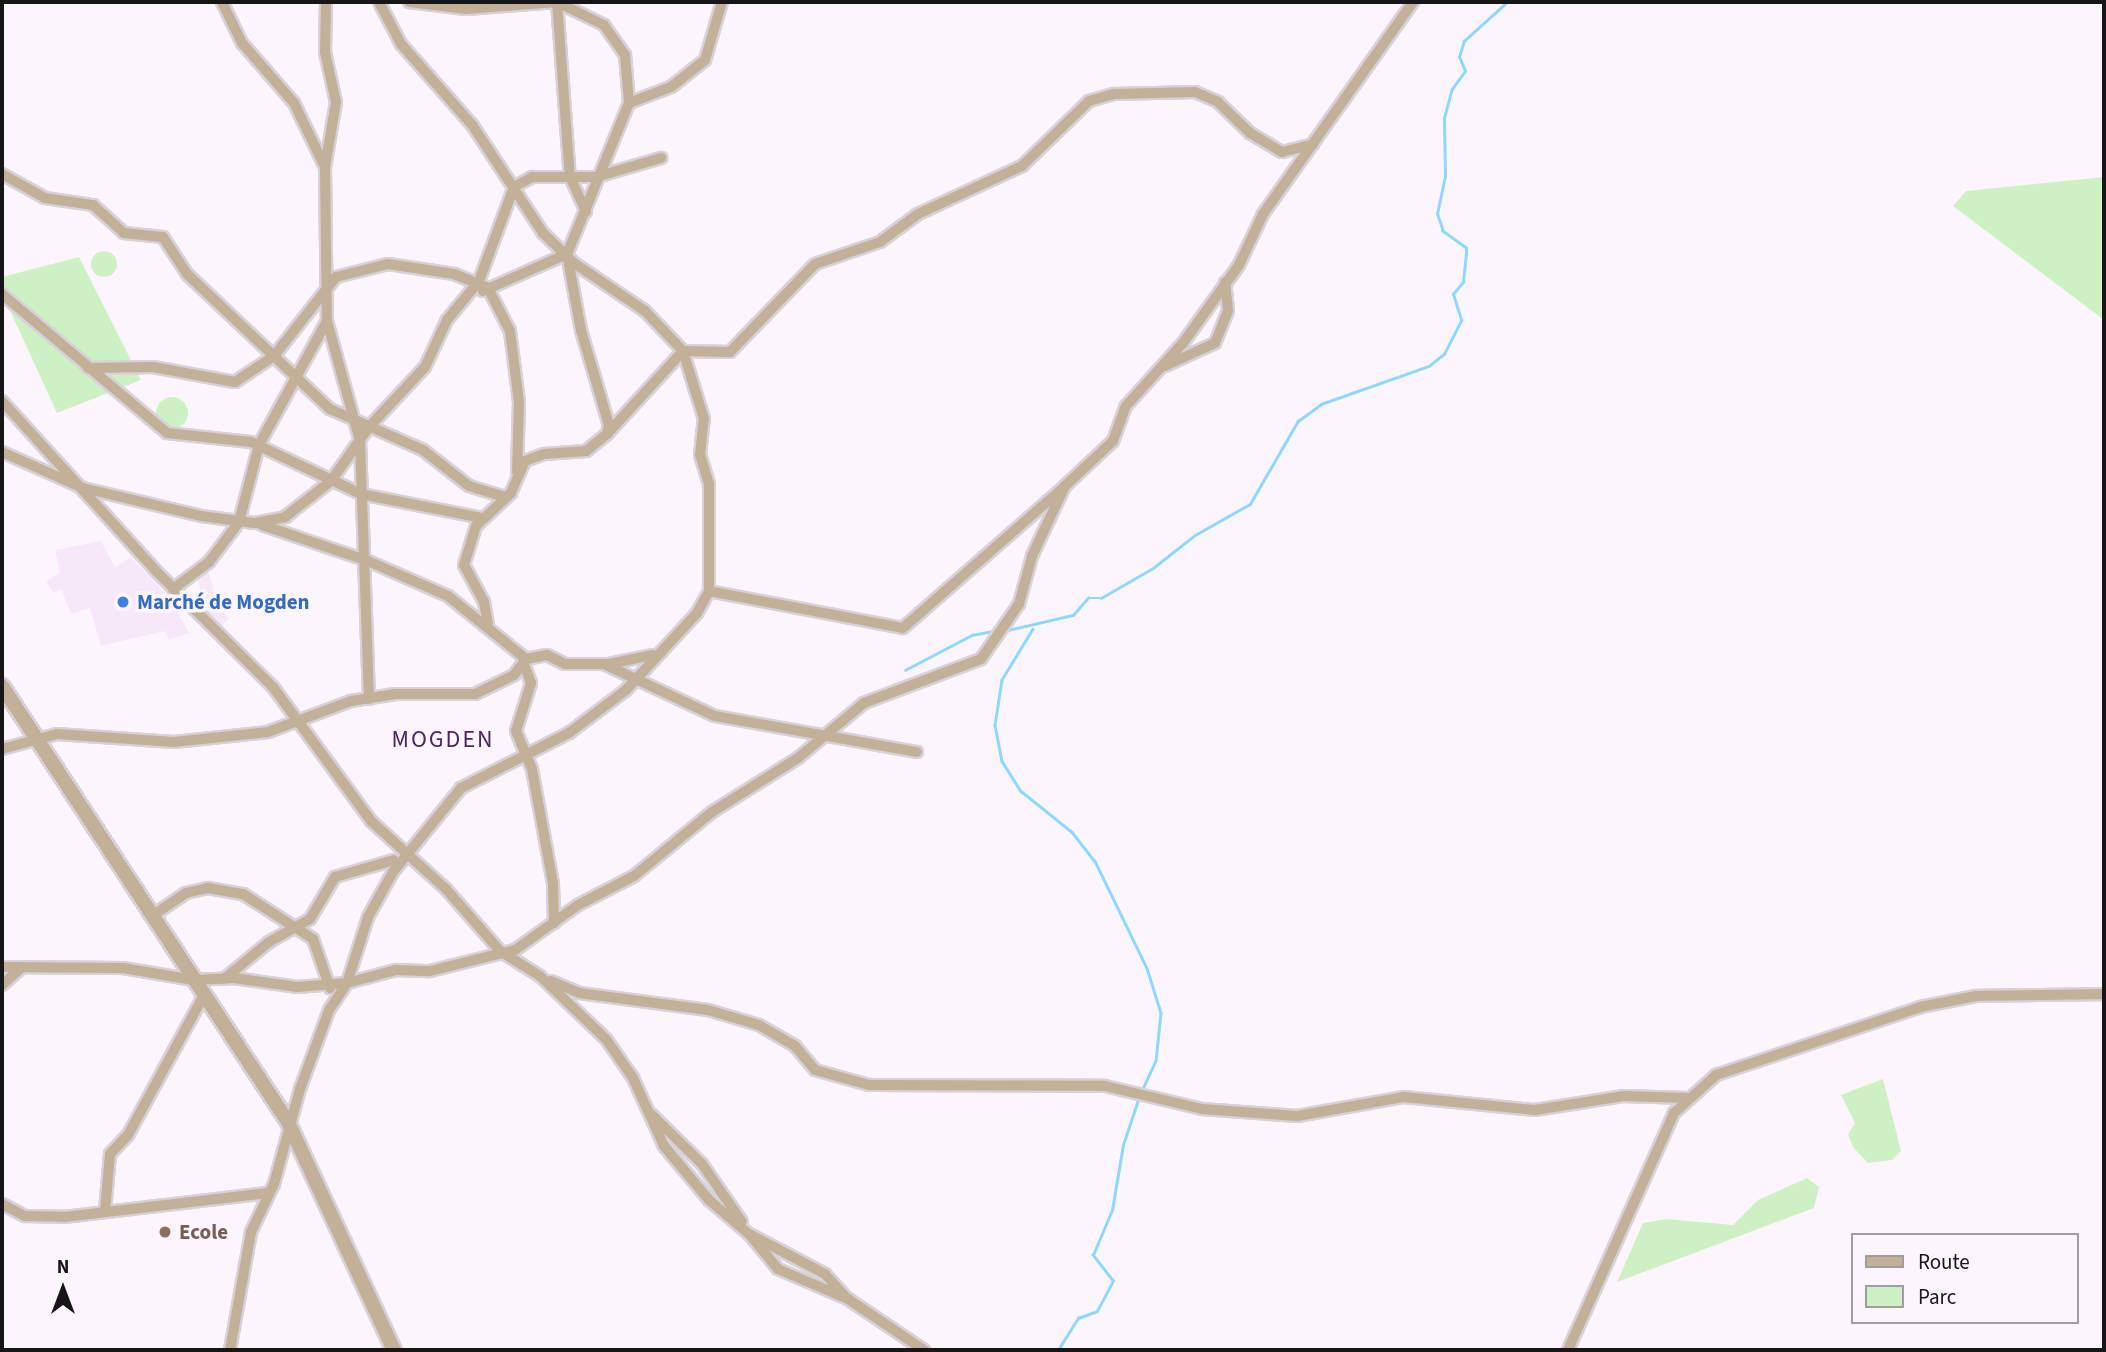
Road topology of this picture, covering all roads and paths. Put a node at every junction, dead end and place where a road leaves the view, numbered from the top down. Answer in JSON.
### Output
{"nodes":[{"id":1,"x":222,"y":2,"type":"edge"},
{"id":2,"x":326,"y":2,"type":"edge"},
{"id":3,"x":379,"y":2,"type":"edge"},
{"id":4,"x":409,"y":2,"type":"edge"},
{"id":5,"x":557,"y":2,"type":"edge"},
{"id":6,"x":722,"y":2,"type":"edge"},
{"id":7,"x":1413,"y":2,"type":"edge"},
{"id":8,"x":629,"y":103,"type":"junction"},
{"id":9,"x":1313,"y":144,"type":"junction"},
{"id":10,"x":661,"y":158,"type":"dead end"},
{"id":11,"x":325,"y":167,"type":"junction"},
{"id":12,"x":2,"y":174,"type":"edge"},
{"id":13,"x":570,"y":177,"type":"junction"},
{"id":14,"x":596,"y":177,"type":"junction"},
{"id":15,"x":514,"y":187,"type":"junction"},
{"id":16,"x":586,"y":212,"type":"junction"},
{"id":17,"x":568,"y":254,"type":"junction"},
{"id":18,"x":1225,"y":282,"type":"junction"},
{"id":19,"x":484,"y":284,"type":"junction"},
{"id":20,"x":326,"y":285,"type":"junction"},
{"id":21,"x":2,"y":294,"type":"edge"},
{"id":22,"x":327,"y":321,"type":"junction"},
{"id":23,"x":682,"y":351,"type":"junction"},
{"id":24,"x":274,"y":356,"type":"junction"},
{"id":25,"x":88,"y":368,"type":"junction"},
{"id":26,"x":1162,"y":368,"type":"junction"},
{"id":27,"x":298,"y":382,"type":"junction"},
{"id":28,"x":2,"y":401,"type":"edge"},
{"id":29,"x":356,"y":422,"type":"junction"},
{"id":30,"x":369,"y":426,"type":"junction"},
{"id":31,"x":607,"y":434,"type":"junction"},
{"id":32,"x":359,"y":441,"type":"junction"},
{"id":33,"x":259,"y":445,"type":"junction"},
{"id":34,"x":2,"y":452,"type":"edge"},
{"id":35,"x":517,"y":472,"type":"junction"},
{"id":36,"x":331,"y":481,"type":"junction"},
{"id":37,"x":1065,"y":486,"type":"junction"},
{"id":38,"x":83,"y":488,"type":"junction"},
{"id":39,"x":361,"y":494,"type":"junction"},
{"id":40,"x":506,"y":497,"type":"junction"},
{"id":41,"x":482,"y":518,"type":"junction"},
{"id":42,"x":240,"y":522,"type":"junction"},
{"id":43,"x":255,"y":523,"type":"junction"},
{"id":44,"x":368,"y":561,"type":"junction"},
{"id":45,"x":173,"y":589,"type":"junction"},
{"id":46,"x":709,"y":591,"type":"junction"},
{"id":47,"x":488,"y":624,"type":"junction"},
{"id":48,"x":656,"y":654,"type":"junction"},
{"id":49,"x":525,"y":662,"type":"junction"},
{"id":50,"x":603,"y":664,"type":"junction"},
{"id":51,"x":635,"y":679,"type":"junction"},
{"id":52,"x":2,"y":685,"type":"edge"},
{"id":53,"x":369,"y":699,"type":"junction"},
{"id":54,"x":302,"y":720,"type":"junction"},
{"id":55,"x":824,"y":736,"type":"junction"},
{"id":56,"x":39,"y":741,"type":"junction"},
{"id":57,"x":2,"y":749,"type":"edge"},
{"id":58,"x":917,"y":752,"type":"dead end"},
{"id":59,"x":528,"y":755,"type":"junction"},
{"id":60,"x":390,"y":841,"type":"junction"},
{"id":61,"x":410,"y":856,"type":"junction"},
{"id":62,"x":394,"y":860,"type":"junction"},
{"id":63,"x":393,"y":872,"type":"junction"},
{"id":64,"x":152,"y":916,"type":"junction"},
{"id":65,"x":554,"y":923,"type":"junction"},
{"id":66,"x":300,"y":928,"type":"junction"},
{"id":67,"x":500,"y":951,"type":"junction"},
{"id":68,"x":2,"y":967,"type":"edge"},
{"id":69,"x":20,"y":970,"type":"junction"},
{"id":70,"x":540,"y":976,"type":"junction"},
{"id":71,"x":224,"y":979,"type":"junction"},
{"id":72,"x":194,"y":980,"type":"junction"},
{"id":73,"x":347,"y":983,"type":"junction"},
{"id":74,"x":330,"y":984,"type":"junction"},
{"id":75,"x":2,"y":985,"type":"edge"},
{"id":76,"x":2104,"y":994,"type":"edge"},
{"id":77,"x":204,"y":995,"type":"junction"},
{"id":78,"x":333,"y":1005,"type":"junction"},
{"id":79,"x":1687,"y":1098,"type":"junction"},
{"id":80,"x":649,"y":1114,"type":"junction"},
{"id":81,"x":291,"y":1128,"type":"junction"},
{"id":82,"x":268,"y":1193,"type":"junction"},
{"id":83,"x":2,"y":1204,"type":"edge"},
{"id":84,"x":105,"y":1211,"type":"junction"},
{"id":85,"x":750,"y":1235,"type":"junction"},
{"id":86,"x":848,"y":1299,"type":"junction"},
{"id":87,"x":230,"y":1350,"type":"edge"},
{"id":88,"x":394,"y":1350,"type":"edge"},
{"id":89,"x":924,"y":1350,"type":"edge"},
{"id":90,"x":1567,"y":1350,"type":"edge"}],
"edges":[{"from":1,"to":11,"type":"street"},
{"from":2,"to":11,"type":"street"},
{"from":3,"to":15,"type":"street"},
{"from":4,"to":5,"type":"street"},
{"from":5,"to":8,"type":"street"},
{"from":5,"to":13,"type":"street"},
{"from":6,"to":8,"type":"street"},
{"from":7,"to":9,"type":"street"},
{"from":8,"to":14,"type":"street"},
{"from":9,"to":18,"type":"street"},
{"from":9,"to":23,"type":"street"},
{"from":10,"to":14,"type":"street"},
{"from":11,"to":20,"type":"street"},
{"from":12,"to":24,"type":"street"},
{"from":13,"to":14,"type":"street"},
{"from":13,"to":15,"type":"street"},
{"from":13,"to":16,"type":"street"},
{"from":14,"to":16,"type":"street"},
{"from":15,"to":17,"type":"street"},
{"from":15,"to":19,"type":"street"},
{"from":16,"to":17,"type":"street"},
{"from":17,"to":19,"type":"street"},
{"from":17,"to":23,"type":"street"},
{"from":17,"to":31,"type":"street"},
{"from":18,"to":26,"type":"street"},
{"from":18,"to":26,"type":"street"},
{"from":19,"to":20,"type":"street"},
{"from":19,"to":30,"type":"street"},
{"from":19,"to":35,"type":"street"},
{"from":20,"to":22,"type":"street"},
{"from":20,"to":24,"type":"street"},
{"from":21,"to":25,"type":"street"},
{"from":22,"to":27,"type":"street"},
{"from":22,"to":29,"type":"street"},
{"from":23,"to":31,"type":"street"},
{"from":23,"to":46,"type":"street"},
{"from":24,"to":25,"type":"street"},
{"from":24,"to":27,"type":"street"},
{"from":25,"to":33,"type":"street"},
{"from":26,"to":37,"type":"street"},
{"from":27,"to":29,"type":"street"},
{"from":27,"to":33,"type":"street"},
{"from":28,"to":38,"type":"street"},
{"from":29,"to":30,"type":"street"},
{"from":29,"to":32,"type":"street"},
{"from":30,"to":32,"type":"street"},
{"from":30,"to":40,"type":"street"},
{"from":31,"to":35,"type":"street"},
{"from":32,"to":36,"type":"street"},
{"from":32,"to":39,"type":"street"},
{"from":33,"to":36,"type":"street"},
{"from":33,"to":42,"type":"street"},
{"from":34,"to":38,"type":"street"},
{"from":35,"to":40,"type":"street"},
{"from":36,"to":39,"type":"street"},
{"from":36,"to":43,"type":"street"},
{"from":37,"to":46,"type":"street"},
{"from":37,"to":55,"type":"street"},
{"from":38,"to":42,"type":"street"},
{"from":38,"to":45,"type":"street"},
{"from":39,"to":41,"type":"street"},
{"from":39,"to":44,"type":"street"},
{"from":40,"to":41,"type":"street"},
{"from":41,"to":47,"type":"street"},
{"from":42,"to":43,"type":"street"},
{"from":42,"to":45,"type":"street"},
{"from":43,"to":44,"type":"street"},
{"from":44,"to":47,"type":"street"},
{"from":44,"to":53,"type":"street"},
{"from":45,"to":54,"type":"street"},
{"from":46,"to":48,"type":"street"},
{"from":47,"to":49,"type":"street"},
{"from":48,"to":50,"type":"street"},
{"from":48,"to":51,"type":"street"},
{"from":49,"to":50,"type":"street"},
{"from":49,"to":53,"type":"street"},
{"from":49,"to":59,"type":"street"},
{"from":50,"to":51,"type":"street"},
{"from":51,"to":55,"type":"street"},
{"from":51,"to":59,"type":"street"},
{"from":52,"to":56,"type":"street"},
{"from":53,"to":54,"type":"street"},
{"from":54,"to":56,"type":"street"},
{"from":54,"to":60,"type":"street"},
{"from":55,"to":58,"type":"street"},
{"from":55,"to":65,"type":"street"},
{"from":56,"to":57,"type":"street"},
{"from":56,"to":64,"type":"street"},
{"from":59,"to":61,"type":"street"},
{"from":59,"to":65,"type":"street"},
{"from":60,"to":61,"type":"street"},
{"from":60,"to":62,"type":"street"},
{"from":61,"to":63,"type":"street"},
{"from":61,"to":67,"type":"street"},
{"from":62,"to":63,"type":"street"},
{"from":62,"to":66,"type":"street"},
{"from":63,"to":73,"type":"street"},
{"from":64,"to":66,"type":"street"},
{"from":64,"to":72,"type":"street"},
{"from":65,"to":67,"type":"street"},
{"from":66,"to":71,"type":"street"},
{"from":66,"to":74,"type":"street"},
{"from":67,"to":70,"type":"street"},
{"from":67,"to":73,"type":"street"},
{"from":68,"to":69,"type":"street"},
{"from":69,"to":72,"type":"street"},
{"from":69,"to":75,"type":"street"},
{"from":70,"to":79,"type":"street"},
{"from":70,"to":80,"type":"street"},
{"from":71,"to":72,"type":"street"},
{"from":71,"to":74,"type":"street"},
{"from":72,"to":77,"type":"street"},
{"from":73,"to":74,"type":"street"},
{"from":73,"to":78,"type":"street"},
{"from":74,"to":78,"type":"street"},
{"from":76,"to":79,"type":"street"},
{"from":77,"to":81,"type":"street"},
{"from":77,"to":84,"type":"street"},
{"from":78,"to":81,"type":"street"},
{"from":79,"to":90,"type":"street"},
{"from":80,"to":85,"type":"street"},
{"from":80,"to":85,"type":"street"},
{"from":81,"to":82,"type":"street"},
{"from":81,"to":88,"type":"street"},
{"from":82,"to":84,"type":"street"},
{"from":82,"to":87,"type":"street"},
{"from":83,"to":84,"type":"street"},
{"from":85,"to":86,"type":"street"},
{"from":85,"to":86,"type":"street"},
{"from":86,"to":89,"type":"street"}]}
